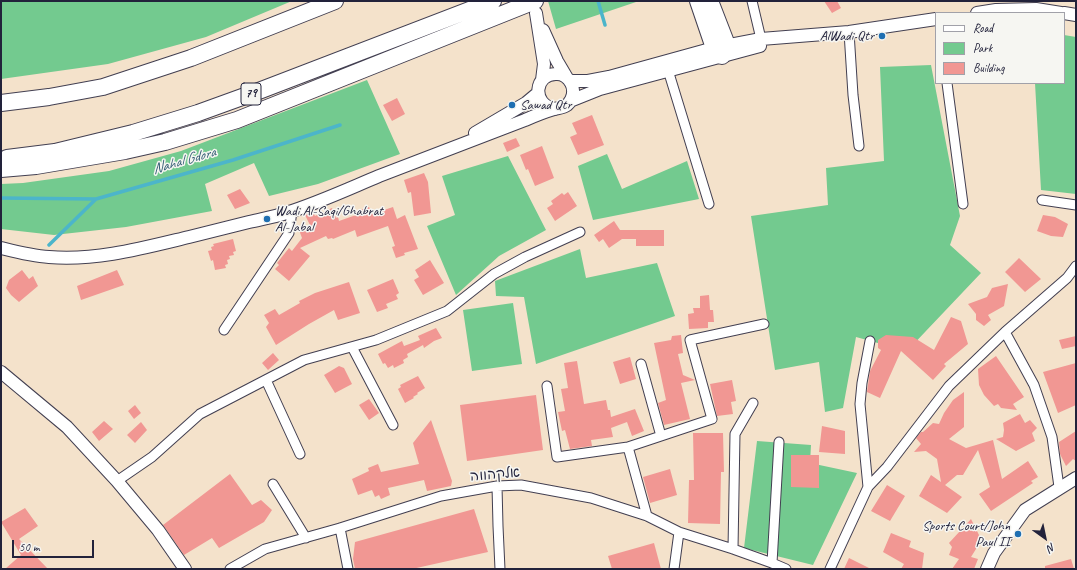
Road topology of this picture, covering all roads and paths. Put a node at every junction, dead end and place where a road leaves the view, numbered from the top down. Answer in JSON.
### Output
{"nodes":[{"id":1,"x":335,"y":1,"type":"edge"},
{"id":2,"x":493,"y":1,"type":"edge"},
{"id":3,"x":698,"y":1,"type":"edge"},
{"id":4,"x":710,"y":1,"type":"edge"},
{"id":5,"x":752,"y":1,"type":"edge"},
{"id":6,"x":537,"y":12,"type":"edge"},
{"id":7,"x":983,"y":12,"type":"edge"},
{"id":8,"x":1056,"y":12,"type":"edge"},
{"id":9,"x":1065,"y":13,"type":"edge"},
{"id":10,"x":1076,"y":15,"type":"edge"},
{"id":11,"x":935,"y":19,"type":"edge"},
{"id":12,"x":849,"y":32,"type":"junction"},
{"id":13,"x":802,"y":36,"type":"junction"},
{"id":14,"x":761,"y":38,"type":"junction"},
{"id":15,"x":721,"y":50,"type":"junction"},
{"id":16,"x":668,"y":70,"type":"junction"},
{"id":17,"x":542,"y":80,"type":"junction"},
{"id":18,"x":568,"y":80,"type":"junction"},
{"id":19,"x":947,"y":84,"type":"edge"},
{"id":20,"x":538,"y":93,"type":"junction"},
{"id":21,"x":570,"y":101,"type":"junction"},
{"id":22,"x":1,"y":103,"type":"edge"},
{"id":23,"x":555,"y":109,"type":"junction"},
{"id":24,"x":859,"y":146,"type":"dead end"},
{"id":25,"x":446,"y":150,"type":"junction"},
{"id":26,"x":1,"y":159,"type":"edge"},
{"id":27,"x":1,"y":169,"type":"edge"},
{"id":28,"x":1042,"y":200,"type":"dead end"},
{"id":29,"x":709,"y":204,"type":"dead end"},
{"id":30,"x":963,"y":204,"type":"dead end"},
{"id":31,"x":1076,"y":205,"type":"edge"},
{"id":32,"x":292,"y":211,"type":"junction"},
{"id":33,"x":580,"y":232,"type":"dead end"},
{"id":34,"x":1,"y":248,"type":"edge"},
{"id":35,"x":1076,"y":266,"type":"edge"},
{"id":36,"x":764,"y":324,"type":"dead end"},
{"id":37,"x":224,"y":330,"type":"dead end"},
{"id":38,"x":1005,"y":332,"type":"junction"},
{"id":39,"x":870,"y":341,"type":"dead end"},
{"id":40,"x":352,"y":347,"type":"junction"},
{"id":41,"x":641,"y":364,"type":"dead end"},
{"id":42,"x":1,"y":372,"type":"edge"},
{"id":43,"x":266,"y":380,"type":"junction"},
{"id":44,"x":547,"y":386,"type":"dead end"},
{"id":45,"x":753,"y":403,"type":"dead end"},
{"id":46,"x":393,"y":425,"type":"dead end"},
{"id":47,"x":661,"y":436,"type":"junction"},
{"id":48,"x":779,"y":442,"type":"dead end"},
{"id":49,"x":628,"y":447,"type":"junction"},
{"id":50,"x":300,"y":454,"type":"dead end"},
{"id":51,"x":1076,"y":478,"type":"edge"},
{"id":52,"x":117,"y":481,"type":"junction"},
{"id":53,"x":273,"y":484,"type":"dead end"},
{"id":54,"x":497,"y":486,"type":"junction"},
{"id":55,"x":868,"y":487,"type":"junction"},
{"id":56,"x":1059,"y":487,"type":"junction"},
{"id":57,"x":648,"y":516,"type":"junction"},
{"id":58,"x":340,"y":528,"type":"junction"},
{"id":59,"x":679,"y":532,"type":"junction"},
{"id":60,"x":306,"y":538,"type":"junction"},
{"id":61,"x":733,"y":549,"type":"junction"},
{"id":62,"x":772,"y":563,"type":"junction"},
{"id":63,"x":184,"y":569,"type":"edge"},
{"id":64,"x":230,"y":569,"type":"edge"},
{"id":65,"x":348,"y":569,"type":"edge"},
{"id":66,"x":500,"y":569,"type":"edge"},
{"id":67,"x":674,"y":569,"type":"edge"},
{"id":68,"x":786,"y":569,"type":"edge"},
{"id":69,"x":830,"y":569,"type":"edge"},
{"id":70,"x":987,"y":569,"type":"edge"}],
"edges":[{"from":1,"to":22,"type":"highway"},
{"from":2,"to":26,"type":"highway","number":"79"},
{"from":3,"to":15,"type":"highway"},
{"from":4,"to":15,"type":"highway"},
{"from":5,"to":14,"type":"street"},
{"from":6,"to":17,"type":"street"},
{"from":6,"to":18,"type":"street"},
{"from":6,"to":27,"type":"highway"},
{"from":7,"to":8,"type":"street"},
{"from":9,"to":10,"type":"street"},
{"from":11,"to":12,"type":"street"},
{"from":12,"to":13,"type":"street"},
{"from":12,"to":24,"type":"street"},
{"from":13,"to":14,"type":"street"},
{"from":13,"to":15,"type":"street"},
{"from":14,"to":15,"type":"street"},
{"from":15,"to":16,"type":"street"},
{"from":15,"to":18,"type":"street"},
{"from":16,"to":21,"type":"street"},
{"from":16,"to":29,"type":"street"},
{"from":17,"to":18,"type":"street"},
{"from":17,"to":20,"type":"street"},
{"from":18,"to":21,"type":"street"},
{"from":19,"to":30,"type":"street"},
{"from":20,"to":23,"type":"street"},
{"from":20,"to":25,"type":"street"},
{"from":21,"to":23,"type":"street"},
{"from":23,"to":25,"type":"street"},
{"from":25,"to":32,"type":"street"},
{"from":28,"to":31,"type":"street"},
{"from":32,"to":34,"type":"street"},
{"from":32,"to":37,"type":"street"},
{"from":33,"to":40,"type":"street"},
{"from":35,"to":38,"type":"street"},
{"from":36,"to":47,"type":"street"},
{"from":38,"to":55,"type":"street"},
{"from":38,"to":56,"type":"street"},
{"from":39,"to":55,"type":"street"},
{"from":40,"to":43,"type":"street"},
{"from":40,"to":46,"type":"street"},
{"from":41,"to":47,"type":"street"},
{"from":42,"to":52,"type":"street"},
{"from":43,"to":50,"type":"street"},
{"from":43,"to":52,"type":"street"},
{"from":44,"to":49,"type":"street"},
{"from":45,"to":61,"type":"street"},
{"from":47,"to":49,"type":"street"},
{"from":48,"to":62,"type":"street"},
{"from":49,"to":57,"type":"street"},
{"from":51,"to":56,"type":"street"},
{"from":52,"to":63,"type":"street"},
{"from":53,"to":60,"type":"street"},
{"from":54,"to":57,"type":"street","name":"אלקהווה"},
{"from":54,"to":58,"type":"street","name":"אלקהווה"},
{"from":54,"to":66,"type":"street"},
{"from":55,"to":69,"type":"street"},
{"from":56,"to":70,"type":"street"},
{"from":57,"to":59,"type":"street","name":"אלקהווה"},
{"from":58,"to":60,"type":"street","name":"אלקהווה"},
{"from":58,"to":65,"type":"street"},
{"from":59,"to":61,"type":"street","name":"אלקהווה"},
{"from":59,"to":67,"type":"street"},
{"from":60,"to":64,"type":"street","name":"אלקהווה"},
{"from":61,"to":62,"type":"street","name":"אלקהווה"},
{"from":62,"to":68,"type":"street","name":"אלקהווה"}]}
